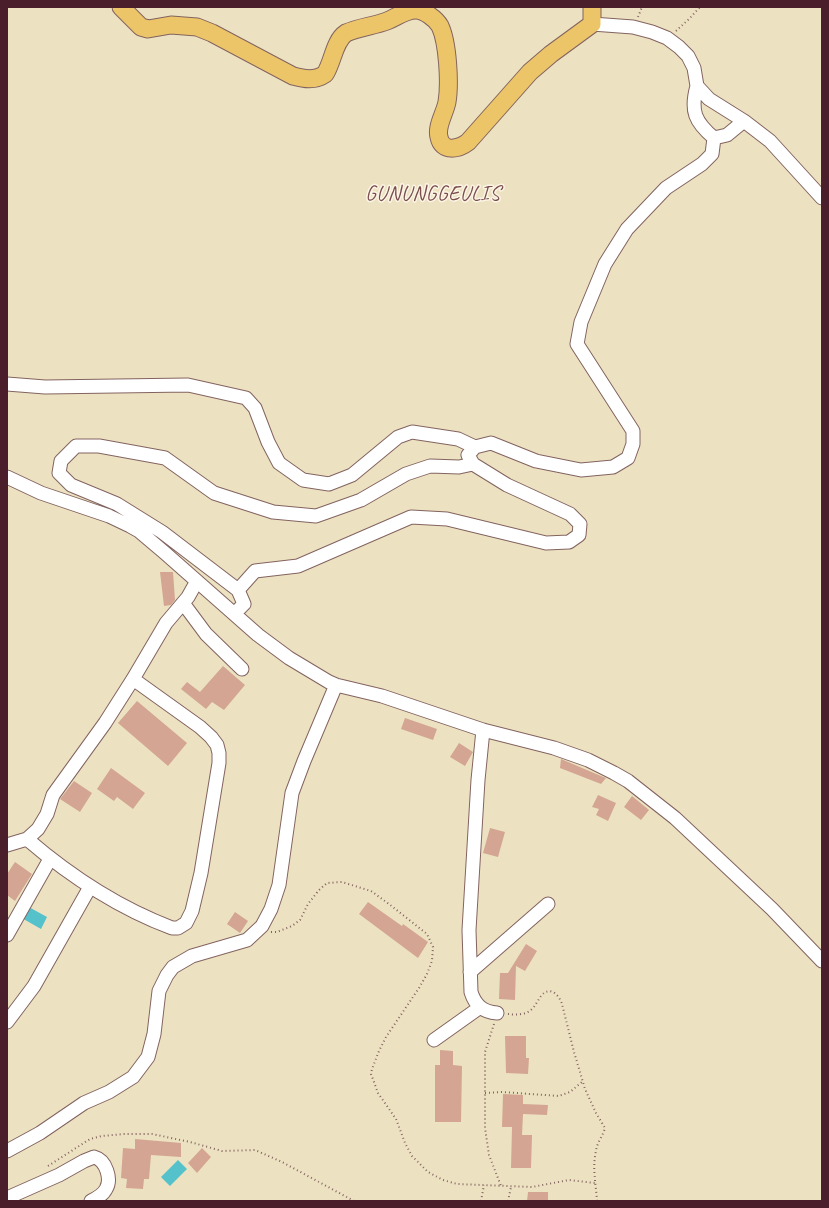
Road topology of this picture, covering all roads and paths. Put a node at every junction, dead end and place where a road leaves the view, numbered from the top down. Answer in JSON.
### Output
{"nodes":[{"id":1,"x":592,"y":7,"type":"edge"},
{"id":2,"x":700,"y":7,"type":"edge"},
{"id":3,"x":128,"y":10,"type":"edge"},
{"id":4,"x":592,"y":24,"type":"junction"},
{"id":5,"x":667,"y":38,"type":"junction"},
{"id":6,"x":697,"y":86,"type":"junction"},
{"id":7,"x":744,"y":122,"type":"junction"},
{"id":8,"x":714,"y":138,"type":"junction"},
{"id":9,"x":822,"y":198,"type":"edge"},
{"id":10,"x":7,"y":384,"type":"edge"},
{"id":11,"x":475,"y":447,"type":"junction"},
{"id":12,"x":473,"y":464,"type":"junction"},
{"id":13,"x":7,"y":477,"type":"edge"},
{"id":14,"x":197,"y":582,"type":"junction"},
{"id":15,"x":238,"y":590,"type":"junction"},
{"id":16,"x":183,"y":603,"type":"junction"},
{"id":17,"x":234,"y":614,"type":"junction"},
{"id":18,"x":242,"y":669,"type":"dead end"},
{"id":19,"x":133,"y":679,"type":"junction"},
{"id":20,"x":336,"y":685,"type":"junction"},
{"id":21,"x":483,"y":730,"type":"junction"},
{"id":22,"x":27,"y":839,"type":"junction"},
{"id":23,"x":7,"y":845,"type":"edge"},
{"id":24,"x":50,"y":859,"type":"junction"},
{"id":25,"x":90,"y":887,"type":"junction"},
{"id":26,"x":548,"y":904,"type":"dead end"},
{"id":27,"x":262,"y":926,"type":"junction"},
{"id":28,"x":7,"y":935,"type":"edge"},
{"id":29,"x":822,"y":961,"type":"edge"},
{"id":30,"x":470,"y":972,"type":"junction"},
{"id":31,"x":479,"y":1008,"type":"junction"},
{"id":32,"x":497,"y":1013,"type":"junction"},
{"id":33,"x":7,"y":1022,"type":"edge"},
{"id":34,"x":434,"y":1040,"type":"dead end"},
{"id":35,"x":582,"y":1082,"type":"junction"},
{"id":36,"x":484,"y":1093,"type":"junction"},
{"id":37,"x":7,"y":1151,"type":"edge"},
{"id":38,"x":44,"y":1169,"type":"dead end"},
{"id":39,"x":595,"y":1183,"type":"junction"},
{"id":40,"x":484,"y":1185,"type":"junction"},
{"id":41,"x":500,"y":1186,"type":"junction"},
{"id":42,"x":511,"y":1187,"type":"junction"},
{"id":43,"x":7,"y":1198,"type":"edge"},
{"id":44,"x":91,"y":1201,"type":"edge"},
{"id":45,"x":354,"y":1201,"type":"edge"},
{"id":46,"x":481,"y":1201,"type":"edge"},
{"id":47,"x":508,"y":1201,"type":"edge"},
{"id":48,"x":597,"y":1201,"type":"edge"}],
"edges":[{"from":1,"to":4,"type":"main road"},
{"from":2,"to":5,"type":"path"},
{"from":3,"to":4,"type":"main road"},
{"from":4,"to":5,"type":"street"},
{"from":5,"to":6,"type":"street"},
{"from":6,"to":7,"type":"street"},
{"from":6,"to":8,"type":"street"},
{"from":7,"to":8,"type":"street"},
{"from":7,"to":9,"type":"street"},
{"from":8,"to":11,"type":"street"},
{"from":10,"to":11,"type":"street"},
{"from":11,"to":12,"type":"street"},
{"from":12,"to":15,"type":"street"},
{"from":12,"to":15,"type":"street"},
{"from":13,"to":14,"type":"street"},
{"from":14,"to":16,"type":"street"},
{"from":14,"to":17,"type":"street"},
{"from":15,"to":17,"type":"street"},
{"from":16,"to":18,"type":"street"},
{"from":16,"to":19,"type":"street"},
{"from":17,"to":20,"type":"street"},
{"from":19,"to":22,"type":"street"},
{"from":19,"to":25,"type":"street"},
{"from":20,"to":21,"type":"street"},
{"from":20,"to":27,"type":"street"},
{"from":21,"to":29,"type":"street"},
{"from":21,"to":30,"type":"street"},
{"from":22,"to":23,"type":"street"},
{"from":22,"to":24,"type":"street"},
{"from":24,"to":25,"type":"street"},
{"from":24,"to":28,"type":"street"},
{"from":25,"to":33,"type":"street"},
{"from":26,"to":30,"type":"street"},
{"from":27,"to":37,"type":"street"},
{"from":27,"to":40,"type":"path"},
{"from":30,"to":31,"type":"street"},
{"from":31,"to":32,"type":"street"},
{"from":31,"to":34,"type":"street"},
{"from":32,"to":35,"type":"path"},
{"from":32,"to":36,"type":"path"},
{"from":35,"to":36,"type":"path"},
{"from":35,"to":39,"type":"path"},
{"from":36,"to":41,"type":"path"},
{"from":38,"to":45,"type":"path"},
{"from":39,"to":42,"type":"path"},
{"from":39,"to":48,"type":"path"},
{"from":40,"to":41,"type":"path"},
{"from":40,"to":46,"type":"path"},
{"from":41,"to":42,"type":"path"},
{"from":42,"to":47,"type":"path"},
{"from":43,"to":44,"type":"street"}]}
